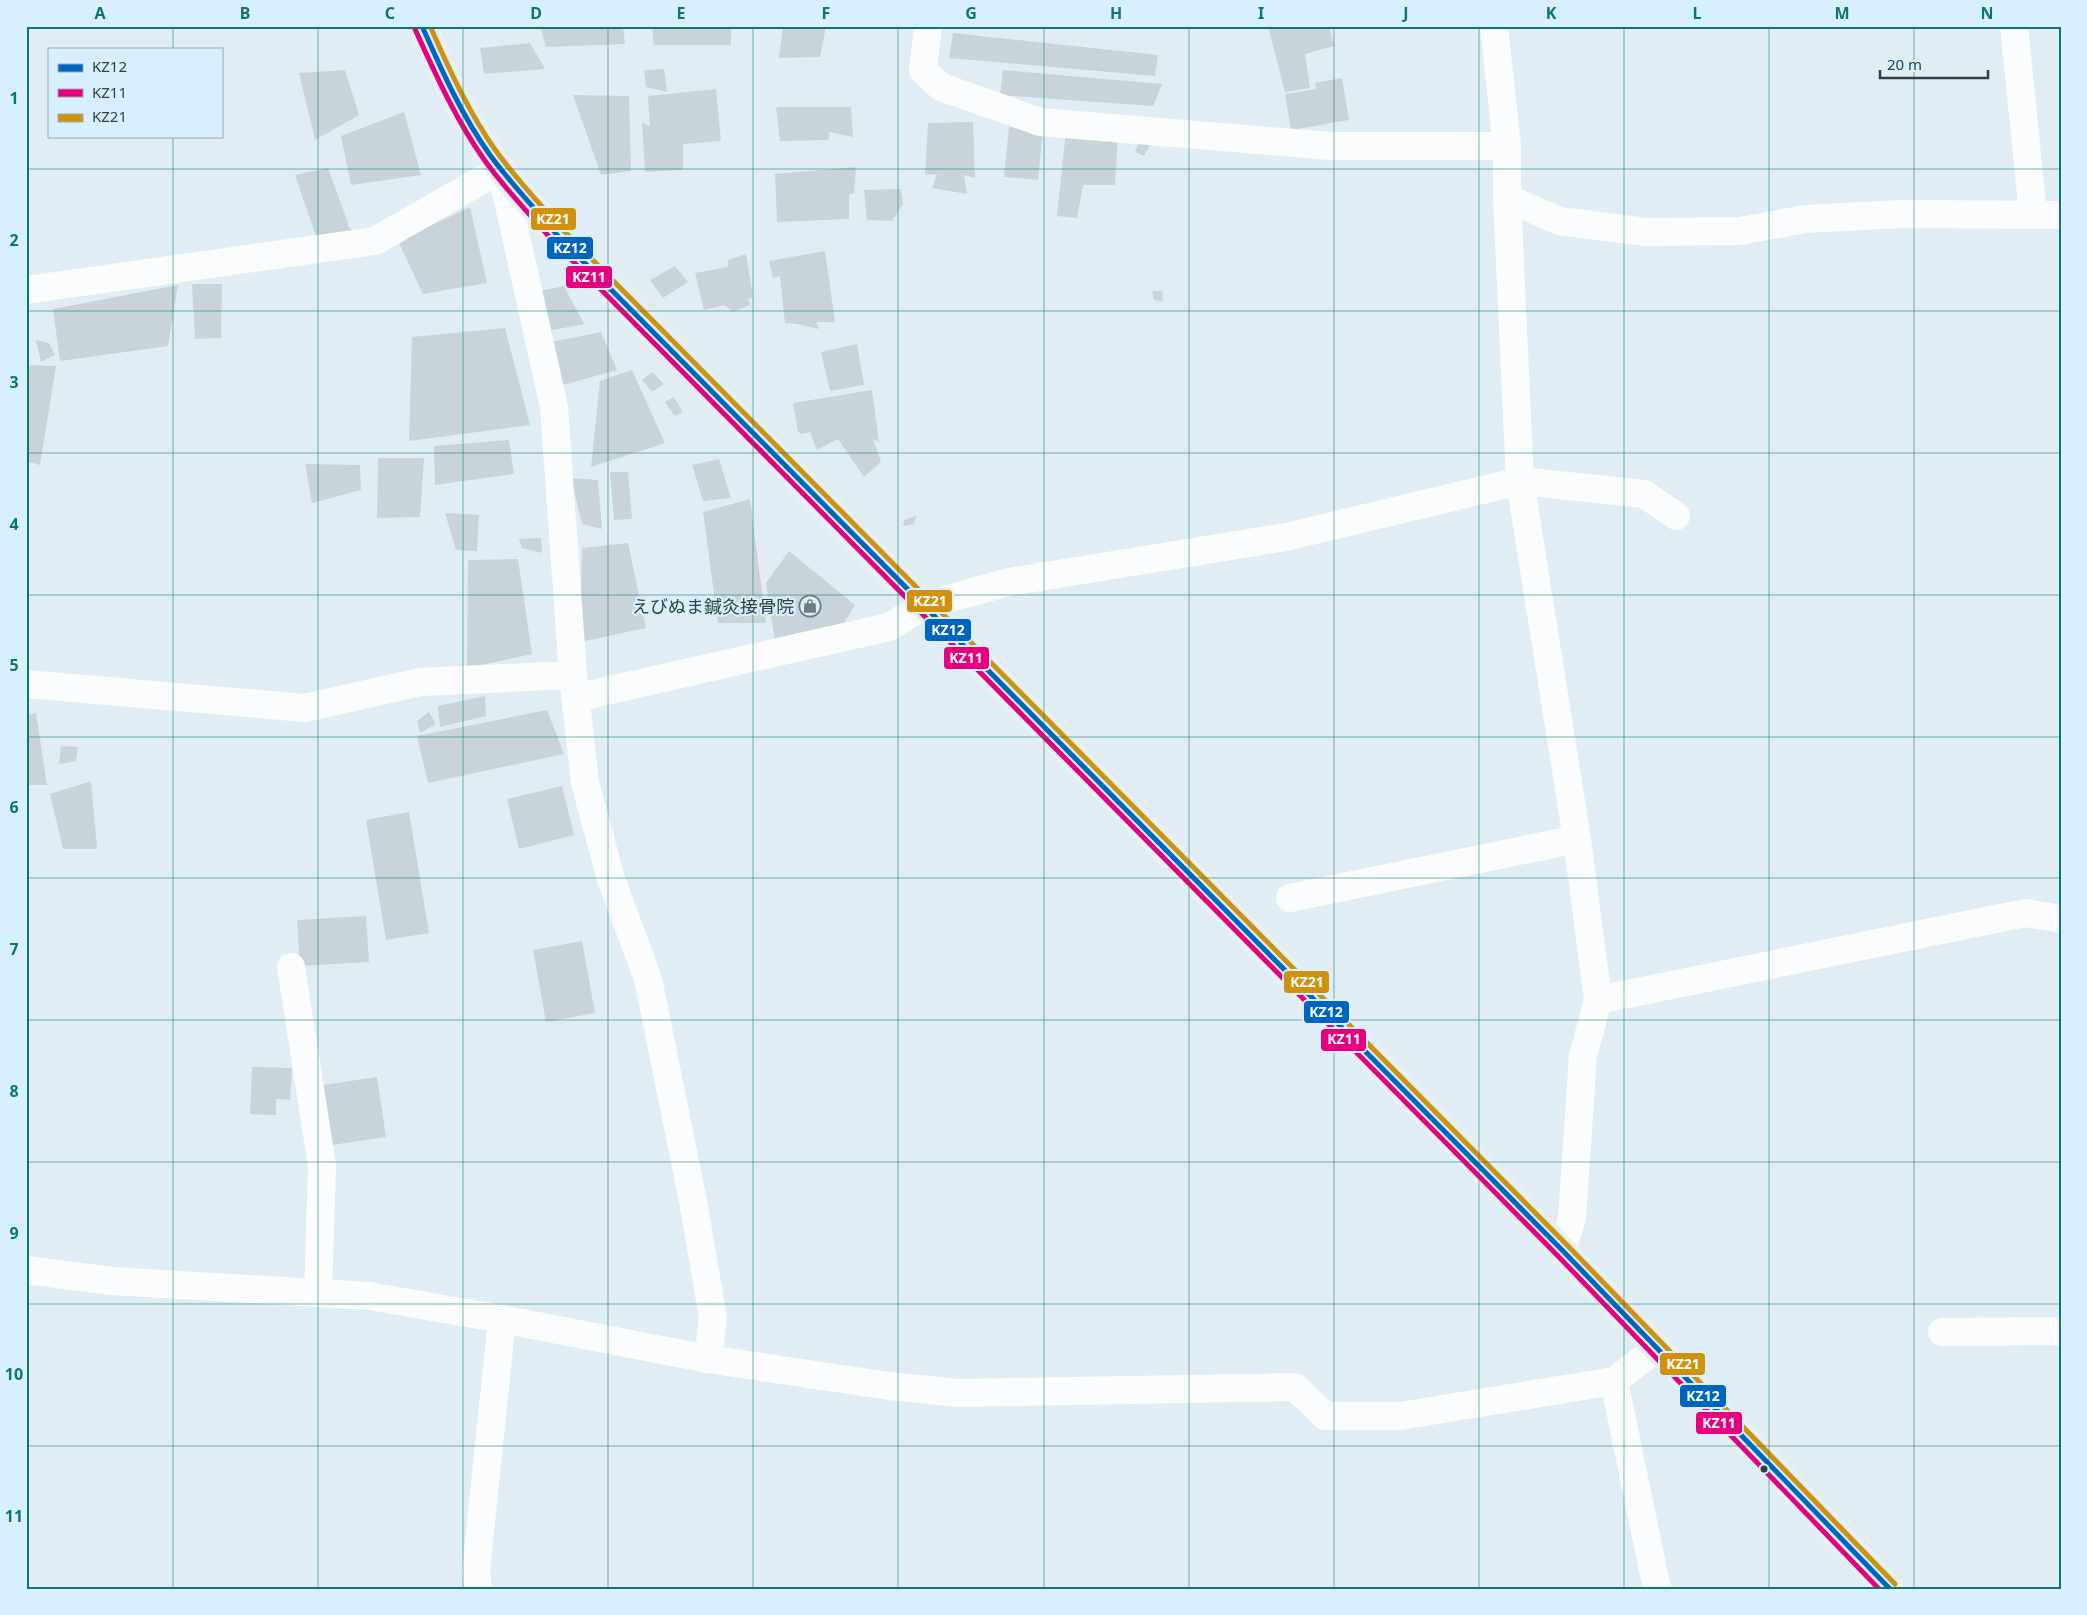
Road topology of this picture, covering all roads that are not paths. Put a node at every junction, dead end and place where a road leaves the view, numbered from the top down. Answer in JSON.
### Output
{"nodes":[{"id":1,"x":422,"y":26,"type":"edge"},
{"id":2,"x":928,"y":26,"type":"edge"},
{"id":3,"x":1494,"y":26,"type":"edge"},
{"id":4,"x":2014,"y":26,"type":"edge"},
{"id":5,"x":1508,"y":146,"type":"junction"},
{"id":6,"x":501,"y":169,"type":"junction"},
{"id":7,"x":1507,"y":198,"type":"junction"},
{"id":8,"x":2033,"y":214,"type":"junction"},
{"id":9,"x":2061,"y":215,"type":"edge"},
{"id":10,"x":26,"y":290,"type":"edge"},
{"id":11,"x":1520,"y":480,"type":"junction"},
{"id":12,"x":1676,"y":516,"type":"dead end"},
{"id":13,"x":925,"y":605,"type":"junction"},
{"id":14,"x":26,"y":684,"type":"edge"},
{"id":15,"x":574,"y":686,"type":"junction"},
{"id":16,"x":1577,"y":839,"type":"junction"},
{"id":17,"x":1290,"y":898,"type":"dead end"},
{"id":18,"x":2061,"y":919,"type":"edge"},
{"id":19,"x":291,"y":967,"type":"dead end"},
{"id":20,"x":1598,"y":1000,"type":"junction"},
{"id":21,"x":1562,"y":1250,"type":"junction"},
{"id":22,"x":26,"y":1270,"type":"edge"},
{"id":23,"x":318,"y":1293,"type":"junction"},
{"id":24,"x":502,"y":1319,"type":"junction"},
{"id":25,"x":2061,"y":1331,"type":"edge"},
{"id":26,"x":1942,"y":1332,"type":"dead end"},
{"id":27,"x":1657,"y":1348,"type":"junction"},
{"id":28,"x":708,"y":1359,"type":"junction"},
{"id":29,"x":1614,"y":1381,"type":"junction"},
{"id":30,"x":478,"y":1589,"type":"edge"},
{"id":31,"x":1658,"y":1589,"type":"edge"},
{"id":32,"x":1890,"y":1589,"type":"edge"}],
"edges":[{"from":1,"to":6,"type":"main road"},
{"from":2,"to":5,"type":"street"},
{"from":3,"to":5,"type":"street"},
{"from":4,"to":8,"type":"street"},
{"from":5,"to":7,"type":"street"},
{"from":6,"to":10,"type":"street"},
{"from":6,"to":13,"type":"main road"},
{"from":6,"to":15,"type":"street"},
{"from":7,"to":8,"type":"street"},
{"from":7,"to":11,"type":"street"},
{"from":8,"to":9,"type":"street"},
{"from":11,"to":12,"type":"street"},
{"from":11,"to":13,"type":"street"},
{"from":11,"to":16,"type":"street"},
{"from":13,"to":15,"type":"street"},
{"from":13,"to":21,"type":"main road"},
{"from":14,"to":15,"type":"street"},
{"from":15,"to":28,"type":"street"},
{"from":16,"to":17,"type":"street"},
{"from":16,"to":20,"type":"street"},
{"from":18,"to":20,"type":"street"},
{"from":19,"to":23,"type":"street"},
{"from":20,"to":21,"type":"street"},
{"from":21,"to":27,"type":"main road"},
{"from":22,"to":23,"type":"street"},
{"from":23,"to":24,"type":"street"},
{"from":24,"to":28,"type":"street"},
{"from":24,"to":30,"type":"street"},
{"from":25,"to":26,"type":"street"},
{"from":27,"to":29,"type":"street"},
{"from":27,"to":32,"type":"main road"},
{"from":28,"to":29,"type":"street"},
{"from":29,"to":31,"type":"street"}]}
